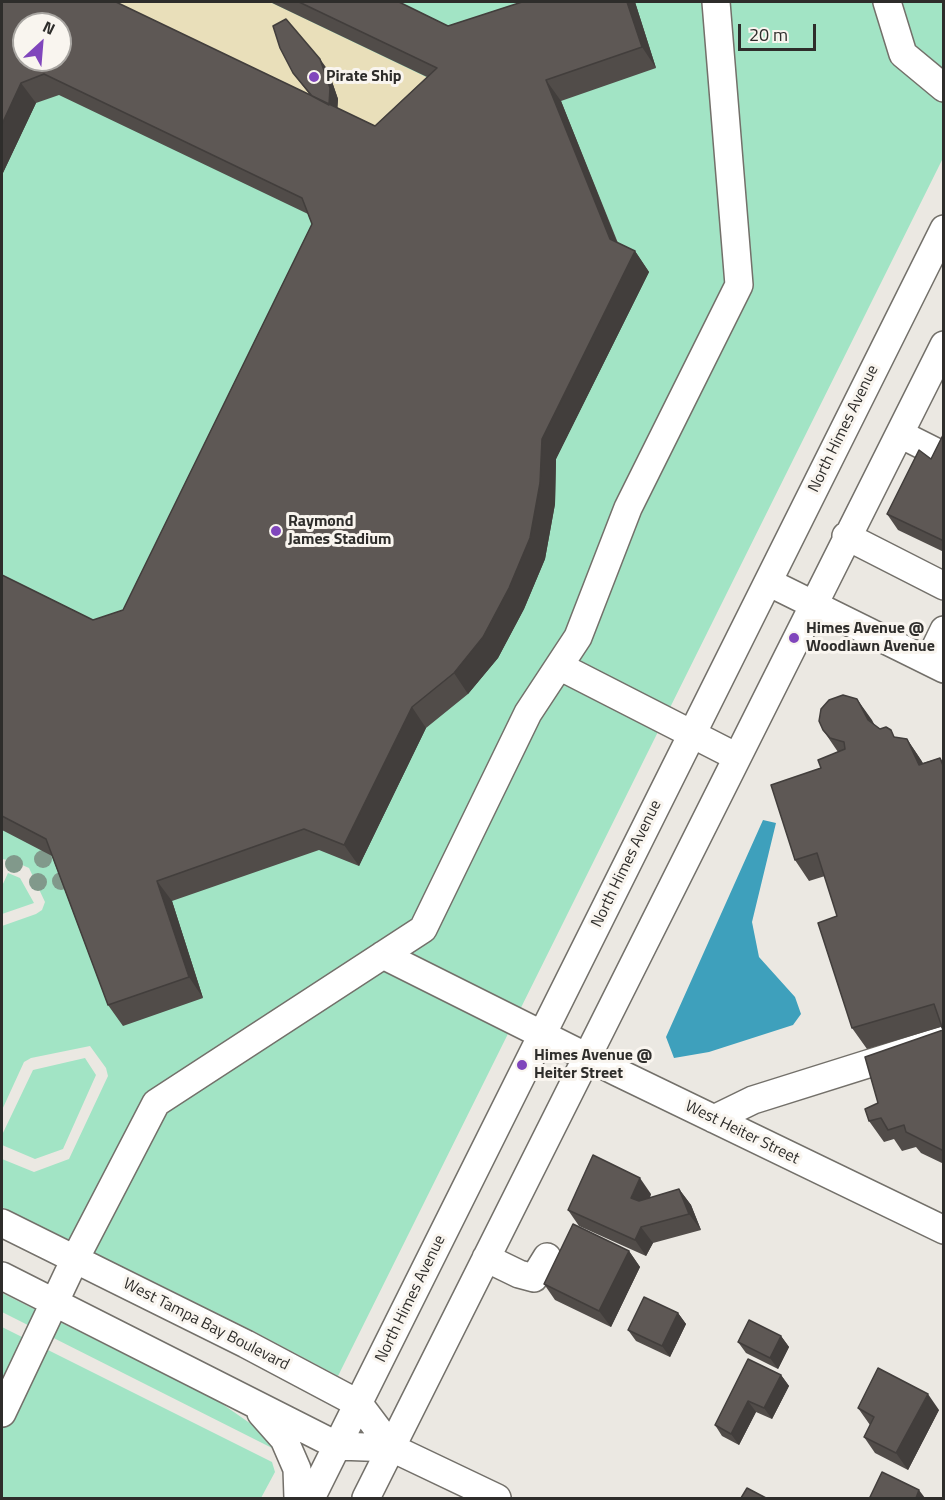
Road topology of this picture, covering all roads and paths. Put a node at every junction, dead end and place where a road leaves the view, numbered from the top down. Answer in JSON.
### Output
{"nodes":[{"id":1,"x":716,"y":2,"type":"edge"},
{"id":2,"x":887,"y":2,"type":"edge"},
{"id":3,"x":944,"y":88,"type":"edge"},
{"id":4,"x":944,"y":229,"type":"edge"},
{"id":5,"x":944,"y":345,"type":"edge"},
{"id":6,"x":935,"y":382,"type":"edge"},
{"id":7,"x":900,"y":434,"type":"junction"},
{"id":8,"x":944,"y":456,"type":"edge"},
{"id":9,"x":846,"y":536,"type":"junction"},
{"id":10,"x":768,"y":582,"type":"junction"},
{"id":11,"x":944,"y":586,"type":"edge"},
{"id":12,"x":813,"y":603,"type":"junction"},
{"id":13,"x":944,"y":630,"type":"edge"},
{"id":14,"x":559,"y":666,"type":"junction"},
{"id":15,"x":939,"y":672,"type":"edge"},
{"id":16,"x":692,"y":732,"type":"junction"},
{"id":17,"x":737,"y":757,"type":"junction"},
{"id":18,"x":384,"y":955,"type":"junction"},
{"id":19,"x":541,"y":1035,"type":"junction"},
{"id":20,"x":944,"y":1040,"type":"edge"},
{"id":21,"x":585,"y":1056,"type":"junction"},
{"id":22,"x":714,"y":1119,"type":"junction"},
{"id":23,"x":2,"y":1223,"type":"edge"},
{"id":24,"x":944,"y":1230,"type":"edge"},
{"id":25,"x":547,"y":1257,"type":"dead end"},
{"id":26,"x":486,"y":1258,"type":"junction"},
{"id":27,"x":75,"y":1259,"type":"junction"},
{"id":28,"x":2,"y":1276,"type":"edge"},
{"id":29,"x":54,"y":1302,"type":"junction"},
{"id":30,"x":226,"y":1388,"type":"junction"},
{"id":31,"x":359,"y":1404,"type":"junction"},
{"id":32,"x":2,"y":1413,"type":"edge"},
{"id":33,"x":338,"y":1446,"type":"junction"},
{"id":34,"x":392,"y":1448,"type":"junction"},
{"id":35,"x":298,"y":1498,"type":"edge"},
{"id":36,"x":311,"y":1498,"type":"edge"},
{"id":37,"x":366,"y":1498,"type":"edge"},
{"id":38,"x":497,"y":1498,"type":"edge"}],
"edges":[{"from":1,"to":14,"type":"street"},
{"from":2,"to":3,"type":"street"},
{"from":4,"to":10,"type":"street","name":"North Himes Avenue"},
{"from":5,"to":6,"type":"street"},
{"from":6,"to":7,"type":"street"},
{"from":7,"to":8,"type":"street"},
{"from":7,"to":9,"type":"street"},
{"from":9,"to":11,"type":"street"},
{"from":9,"to":12,"type":"street"},
{"from":10,"to":12,"type":"street"},
{"from":10,"to":16,"type":"street","name":"North Himes Avenue"},
{"from":12,"to":15,"type":"street"},
{"from":12,"to":17,"type":"street"},
{"from":13,"to":15,"type":"street"},
{"from":14,"to":16,"type":"street"},
{"from":14,"to":18,"type":"street"},
{"from":16,"to":17,"type":"street"},
{"from":16,"to":19,"type":"street","name":"North Himes Avenue"},
{"from":17,"to":21,"type":"street"},
{"from":18,"to":19,"type":"street","name":"West Heiter Street"},
{"from":18,"to":27,"type":"street"},
{"from":19,"to":21,"type":"street","name":"West Heiter Street"},
{"from":19,"to":31,"type":"street","name":"North Himes Avenue"},
{"from":20,"to":22,"type":"street"},
{"from":21,"to":22,"type":"street","name":"West Heiter Street"},
{"from":21,"to":26,"type":"street"},
{"from":22,"to":24,"type":"street","name":"West Heiter Street"},
{"from":23,"to":27,"type":"street","name":"West Tampa Bay Boulevard"},
{"from":25,"to":26,"type":"street"},
{"from":26,"to":34,"type":"street"},
{"from":27,"to":29,"type":"street"},
{"from":27,"to":31,"type":"street","name":"West Tampa Bay Boulevard"},
{"from":28,"to":29,"type":"street","name":"West Tampa Bay Boulevard"},
{"from":29,"to":30,"type":"street","name":"West Tampa Bay Boulevard"},
{"from":29,"to":32,"type":"street"},
{"from":30,"to":33,"type":"street","name":"West Tampa Bay Boulevard"},
{"from":30,"to":35,"type":"street"},
{"from":31,"to":33,"type":"street","name":"North Himes Avenue"},
{"from":31,"to":34,"type":"street","name":"West Tampa Bay Boulevard"},
{"from":33,"to":34,"type":"street","name":"West Tampa Bay Boulevard"},
{"from":33,"to":36,"type":"street","name":"North Himes Avenue"},
{"from":34,"to":37,"type":"street"},
{"from":34,"to":38,"type":"street","name":"West Tampa Bay Boulevard"}]}
